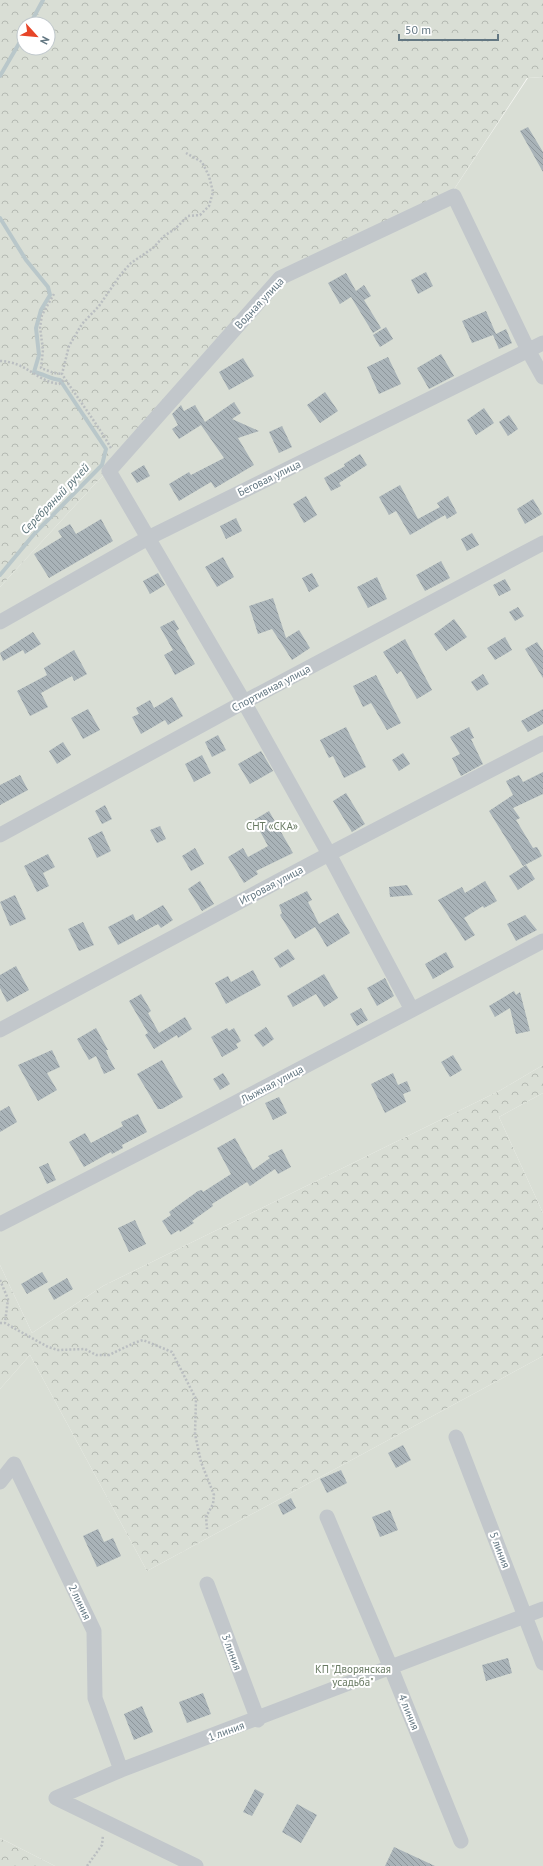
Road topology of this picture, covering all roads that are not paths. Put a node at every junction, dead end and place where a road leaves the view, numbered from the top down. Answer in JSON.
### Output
{"nodes":[{"id":1,"x":543,"y":343,"type":"edge"},
{"id":2,"x":528,"y":350,"type":"junction"},
{"id":3,"x":543,"y":377,"type":"edge"},
{"id":4,"x":148,"y":538,"type":"junction"},
{"id":5,"x":543,"y":544,"type":"edge"},
{"id":6,"x":0,"y":622,"type":"edge"},
{"id":7,"x":244,"y":702,"type":"junction"},
{"id":8,"x":543,"y":744,"type":"edge"},
{"id":9,"x":0,"y":835,"type":"edge"},
{"id":10,"x":329,"y":854,"type":"junction"},
{"id":11,"x":543,"y":941,"type":"edge"},
{"id":12,"x":412,"y":1010,"type":"junction"},
{"id":13,"x":0,"y":1030,"type":"edge"},
{"id":14,"x":0,"y":1224,"type":"edge"},
{"id":15,"x":456,"y":1437,"type":"dead end"},
{"id":16,"x":0,"y":1482,"type":"edge"},
{"id":17,"x":327,"y":1517,"type":"dead end"},
{"id":18,"x":207,"y":1584,"type":"dead end"},
{"id":19,"x":543,"y":1609,"type":"edge"},
{"id":20,"x":525,"y":1616,"type":"junction"},
{"id":21,"x":543,"y":1663,"type":"edge"},
{"id":22,"x":391,"y":1668,"type":"junction"},
{"id":23,"x":258,"y":1720,"type":"junction"},
{"id":24,"x":121,"y":1770,"type":"junction"},
{"id":25,"x":461,"y":1841,"type":"dead end"},
{"id":26,"x":196,"y":1866,"type":"edge"}],
"edges":[{"from":1,"to":2,"type":"street","name":"Беговая улица"},
{"from":2,"to":3,"type":"street"},
{"from":2,"to":4,"type":"street","name":"Беговая улица"},
{"from":2,"to":4,"type":"street","name":"Водная улица"},
{"from":4,"to":6,"type":"street","name":"Беговая улица"},
{"from":4,"to":7,"type":"street"},
{"from":5,"to":7,"type":"street","name":"Спортивная улица"},
{"from":7,"to":9,"type":"street","name":"Спортивная улица"},
{"from":7,"to":10,"type":"street"},
{"from":8,"to":10,"type":"street","name":"Игровая улица"},
{"from":10,"to":12,"type":"street"},
{"from":10,"to":13,"type":"street","name":"Игровая улица"},
{"from":11,"to":12,"type":"street","name":"Лыжная улица"},
{"from":12,"to":14,"type":"street","name":"Лыжная улица"},
{"from":15,"to":20,"type":"street","name":"5 линия"},
{"from":16,"to":24,"type":"street","name":"2 линия"},
{"from":17,"to":22,"type":"street","name":"4 линия"},
{"from":18,"to":23,"type":"street","name":"3 линия"},
{"from":19,"to":20,"type":"street","name":"1 линия"},
{"from":20,"to":21,"type":"street","name":"5 линия"},
{"from":20,"to":22,"type":"street","name":"1 линия"},
{"from":22,"to":23,"type":"street","name":"1 линия"},
{"from":22,"to":25,"type":"street","name":"4 линия"},
{"from":23,"to":24,"type":"street","name":"1 линия"},
{"from":24,"to":26,"type":"street","name":"1 линия"}]}
